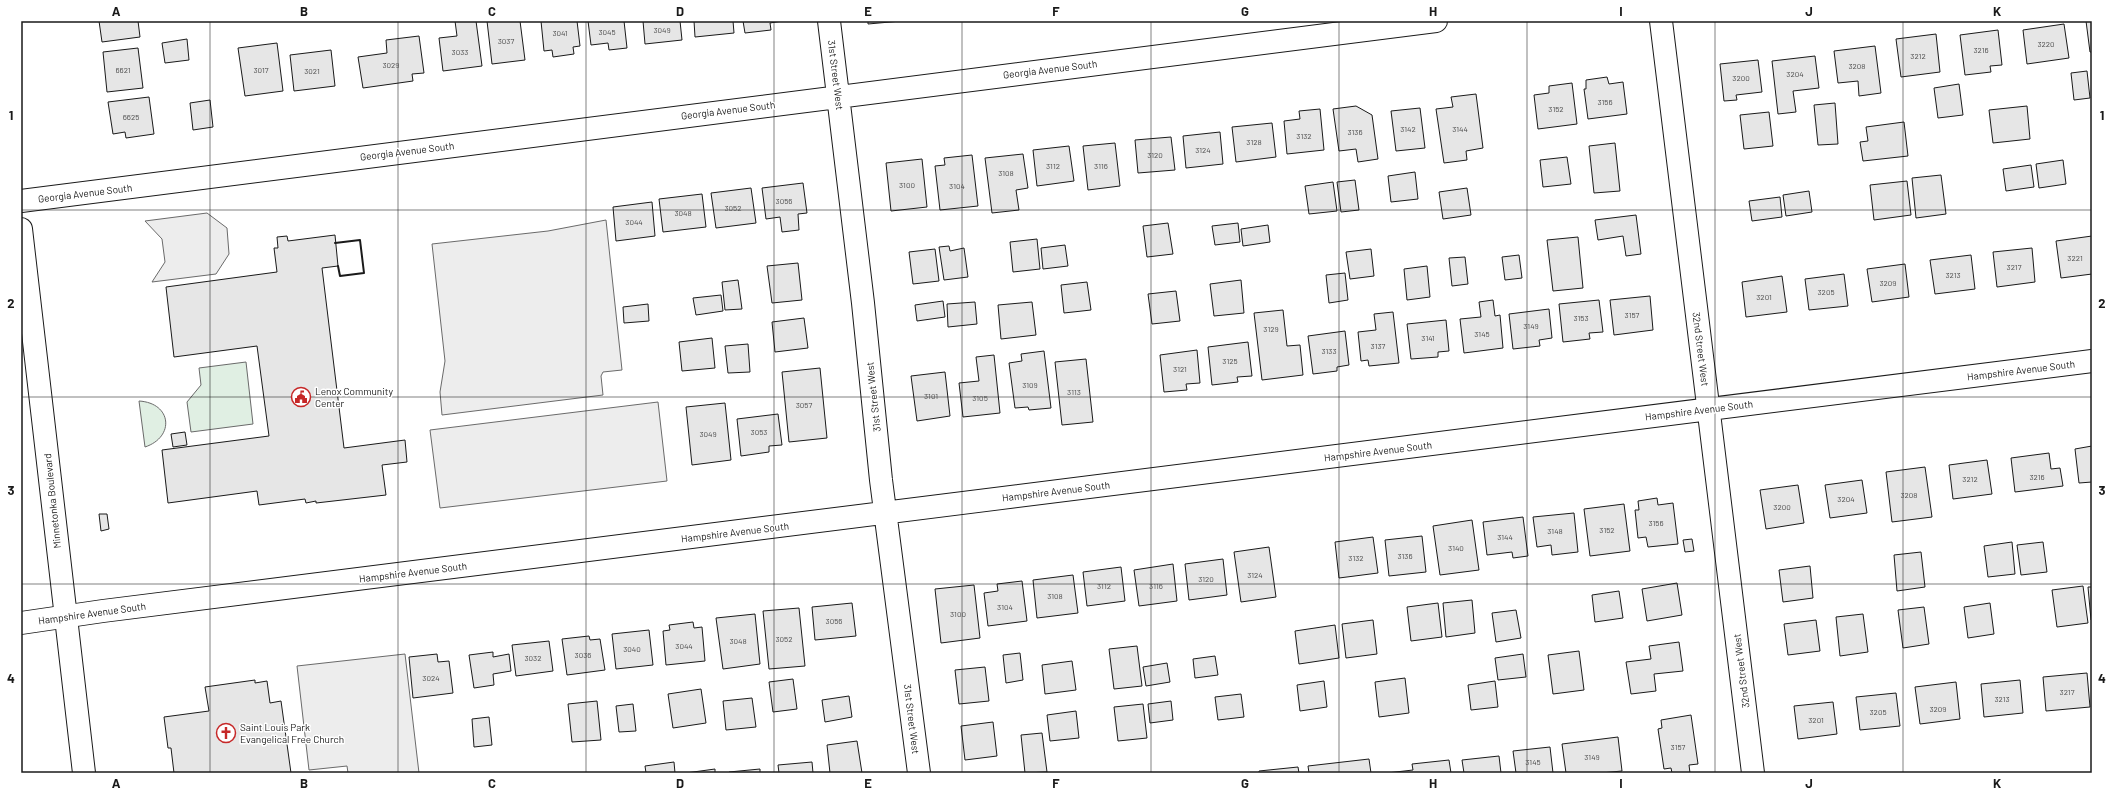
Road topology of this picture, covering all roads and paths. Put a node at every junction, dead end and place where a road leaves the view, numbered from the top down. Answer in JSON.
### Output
{"nodes":[{"id":1,"x":829,"y":21,"type":"edge"},
{"id":2,"x":1436,"y":21,"type":"edge"},
{"id":3,"x":1661,"y":21,"type":"edge"},
{"id":4,"x":839,"y":96,"type":"junction"},
{"id":5,"x":21,"y":201,"type":"edge"},
{"id":6,"x":21,"y":229,"type":"edge"},
{"id":7,"x":2092,"y":361,"type":"edge"},
{"id":8,"x":1708,"y":409,"type":"junction"},
{"id":9,"x":886,"y":512,"type":"junction"},
{"id":10,"x":66,"y":616,"type":"junction"},
{"id":11,"x":21,"y":623,"type":"edge"},
{"id":12,"x":84,"y":773,"type":"edge"},
{"id":13,"x":919,"y":773,"type":"edge"},
{"id":14,"x":1753,"y":773,"type":"edge"}],
"edges":[{"from":1,"to":4,"type":"street","name":"31st Street West"},
{"from":2,"to":4,"type":"street","name":"Georgia Avenue South"},
{"from":3,"to":8,"type":"street","name":"32nd Street West"},
{"from":4,"to":5,"type":"street","name":"Georgia Avenue South"},
{"from":4,"to":9,"type":"street","name":"31st Street West"},
{"from":6,"to":10,"type":"street","name":"Minnetonka Boulevard"},
{"from":7,"to":8,"type":"street","name":"Hampshire Avenue South"},
{"from":8,"to":9,"type":"street","name":"Hampshire Avenue South"},
{"from":8,"to":14,"type":"street","name":"32nd Street West"},
{"from":9,"to":10,"type":"street","name":"Hampshire Avenue South"},
{"from":9,"to":13,"type":"street","name":"31st Street West"},
{"from":10,"to":11,"type":"street","name":"Hampshire Avenue South"},
{"from":10,"to":12,"type":"street","name":"Minnetonka Boulevard"}]}
